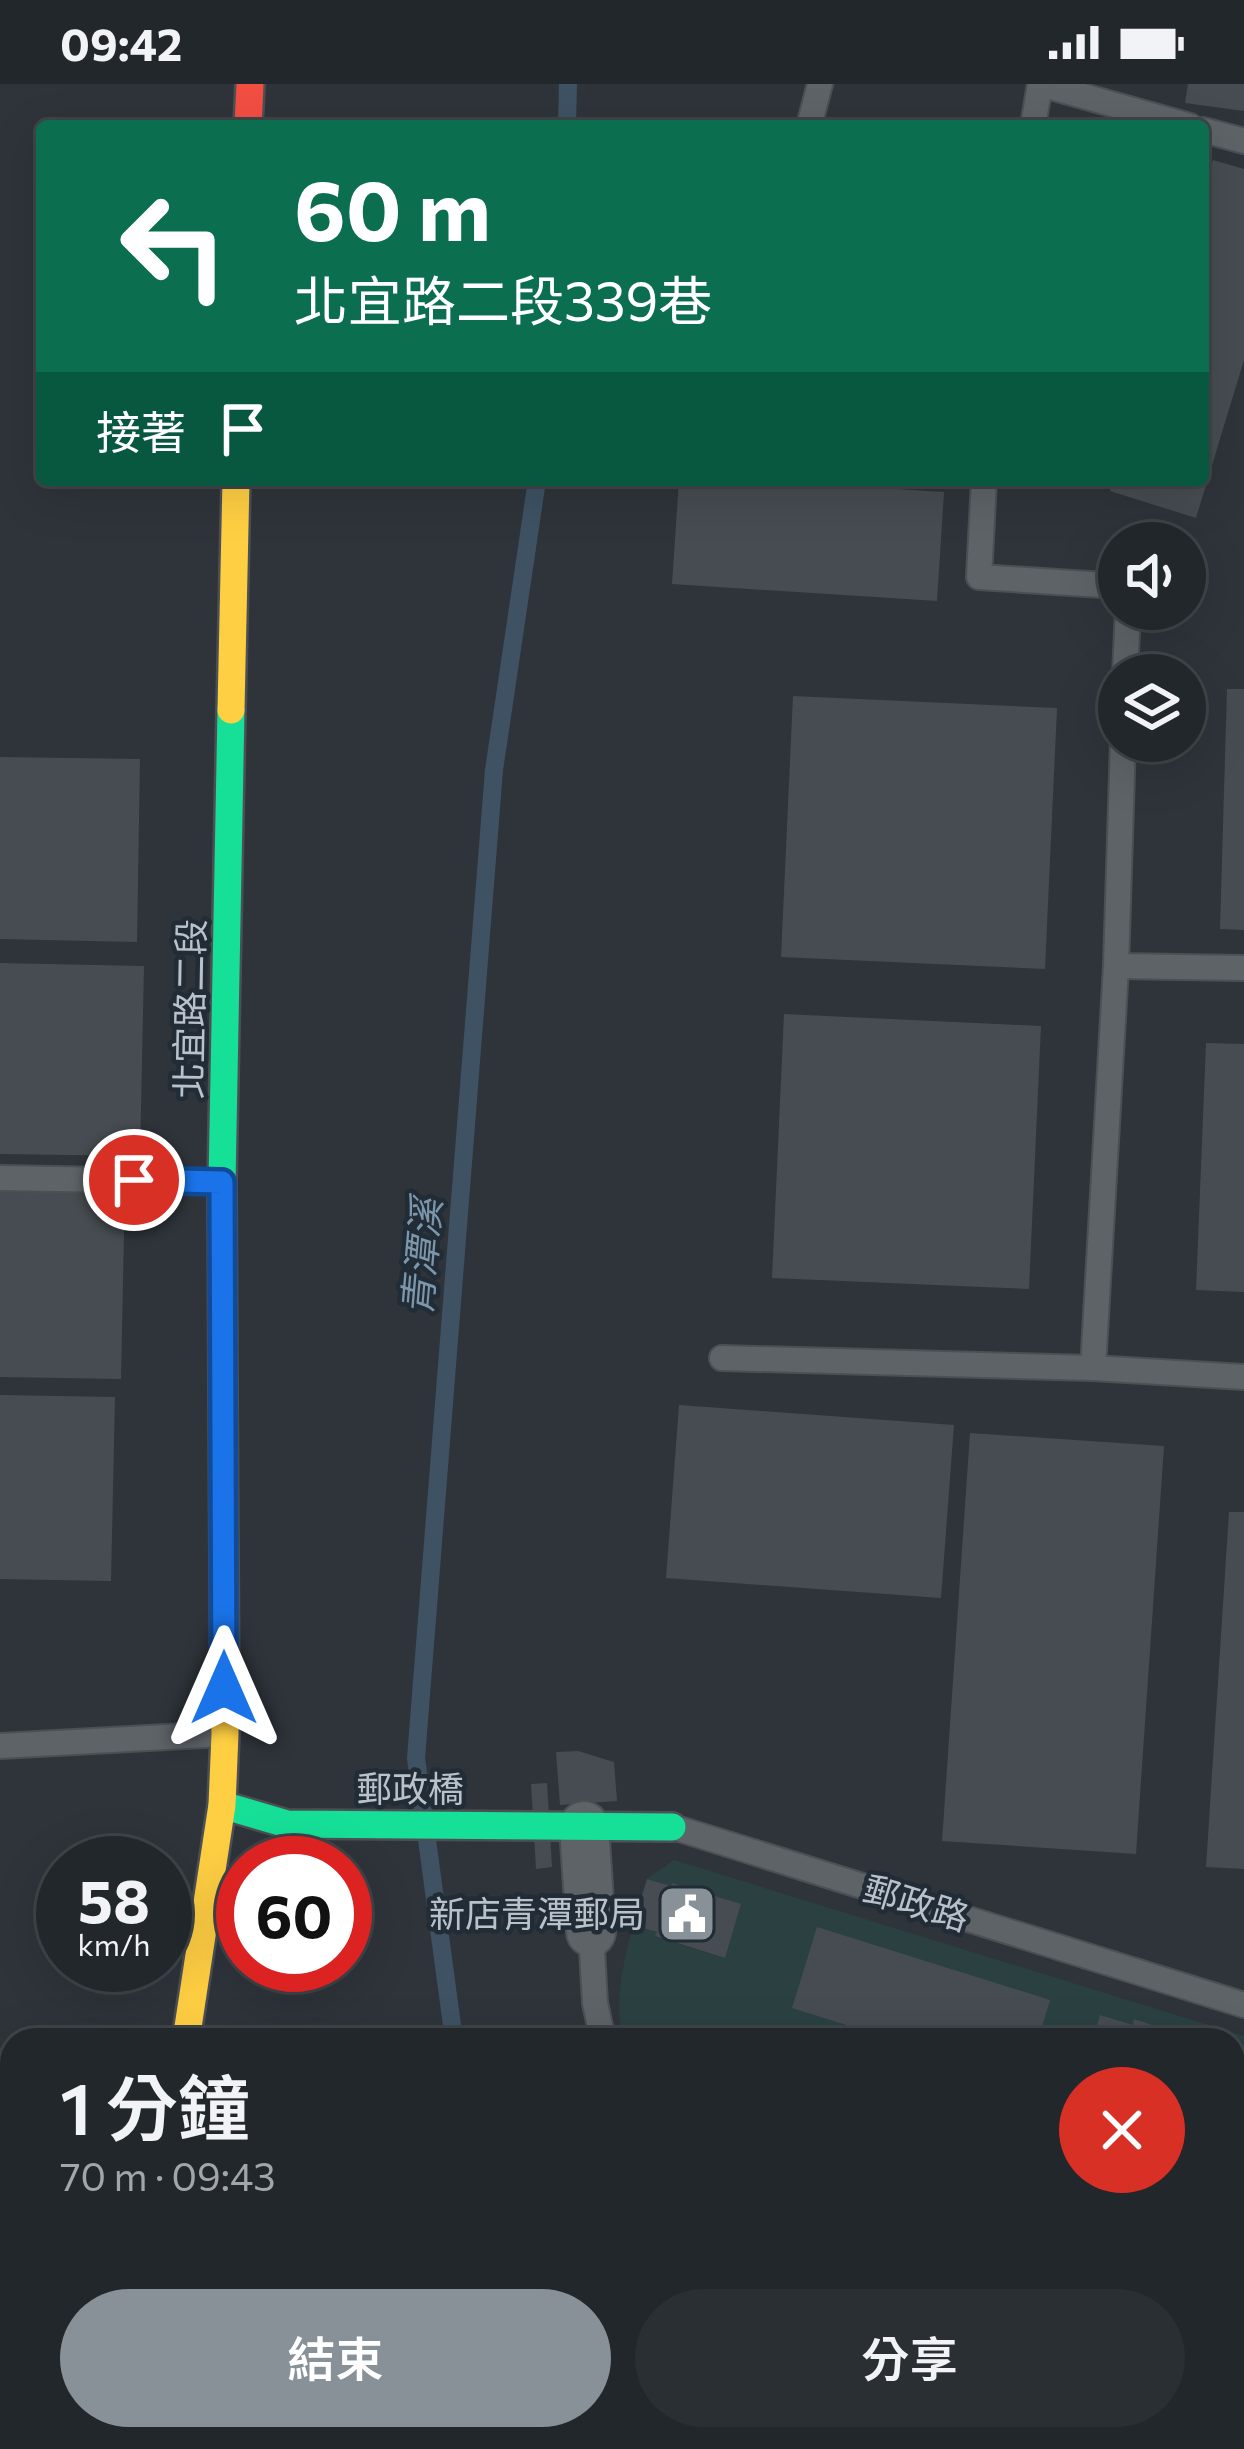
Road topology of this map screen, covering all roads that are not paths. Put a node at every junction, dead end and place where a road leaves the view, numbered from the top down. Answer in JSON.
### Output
{"nodes":[{"id":1,"x":250,"y":84,"type":"edge"},
{"id":2,"x":820,"y":84,"type":"edge"},
{"id":3,"x":1040,"y":84,"type":"edge"},
{"id":4,"x":248,"y":120,"type":"edge"},
{"id":5,"x":811,"y":120,"type":"edge"},
{"id":6,"x":1034,"y":120,"type":"edge"},
{"id":7,"x":1169,"y":120,"type":"edge"},
{"id":8,"x":1209,"y":132,"type":"edge"},
{"id":9,"x":1244,"y":141,"type":"edge"},
{"id":10,"x":236,"y":486,"type":"edge"},
{"id":11,"x":984,"y":486,"type":"edge"},
{"id":12,"x":1098,"y":585,"type":"edge"},
{"id":13,"x":1122,"y":762,"type":"edge"},
{"id":14,"x":1116,"y":966,"type":"junction"},
{"id":15,"x":1244,"y":968,"type":"edge"},
{"id":16,"x":0,"y":1178,"type":"edge"},
{"id":17,"x":222,"y":1182,"type":"junction"},
{"id":18,"x":722,"y":1358,"type":"dead end"},
{"id":19,"x":1093,"y":1368,"type":"junction"},
{"id":20,"x":1244,"y":1377,"type":"edge"},
{"id":21,"x":224,"y":1734,"type":"junction"},
{"id":22,"x":0,"y":1746,"type":"edge"},
{"id":23,"x":222,"y":1805,"type":"junction"},
{"id":24,"x":533,"y":1826,"type":"joint"},
{"id":25,"x":584,"y":1826,"type":"junction"},
{"id":26,"x":672,"y":1827,"type":"joint"},
{"id":27,"x":591,"y":1932,"type":"joint"},
{"id":28,"x":1244,"y":2005,"type":"edge"},
{"id":29,"x":188,"y":2028,"type":"edge"},
{"id":30,"x":600,"y":2028,"type":"edge"}],
"edges":[{"from":1,"to":4,"type":"main road"},
{"from":2,"to":5,"type":"lane"},
{"from":3,"to":6,"type":"lane"},
{"from":3,"to":7,"type":"lane"},
{"from":8,"to":9,"type":"lane"},
{"from":10,"to":17,"type":"main road","name":"北宜路二段"},
{"from":11,"to":12,"type":"lane"},
{"from":13,"to":14,"type":"lane"},
{"from":14,"to":15,"type":"lane"},
{"from":14,"to":19,"type":"lane"},
{"from":16,"to":17,"type":"lane"},
{"from":17,"to":21,"type":"main road","name":"北宜路二段"},
{"from":18,"to":19,"type":"lane"},
{"from":19,"to":20,"type":"lane"},
{"from":21,"to":22,"type":"lane"},
{"from":21,"to":23,"type":"main road","name":"北宜路二段"},
{"from":23,"to":24,"type":"main road","name":"郵政橋"},
{"from":23,"to":29,"type":"main road","name":"北宜路二段"},
{"from":24,"to":25,"type":"main road","name":"郵政路"},
{"from":25,"to":26,"type":"main road","name":"郵政路"},
{"from":25,"to":27,"type":"street"},
{"from":26,"to":28,"type":"lane","name":"郵政路"},
{"from":27,"to":30,"type":"lane"}]}
